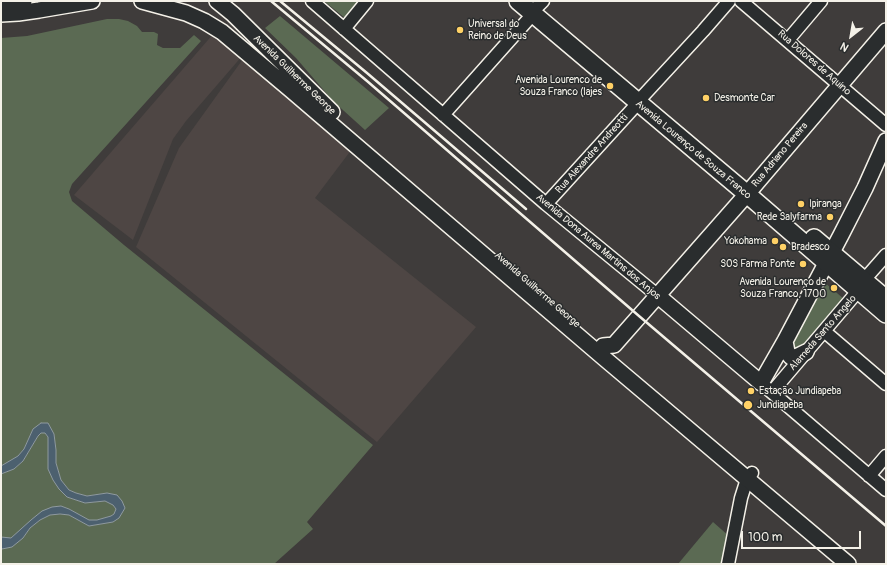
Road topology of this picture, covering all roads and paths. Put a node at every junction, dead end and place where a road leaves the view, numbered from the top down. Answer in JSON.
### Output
{"nodes":[{"id":1,"x":24,"y":1,"type":"edge"},
{"id":2,"x":92,"y":1,"type":"edge"},
{"id":3,"x":142,"y":1,"type":"edge"},
{"id":4,"x":312,"y":1,"type":"edge"},
{"id":5,"x":367,"y":1,"type":"edge"},
{"id":6,"x":518,"y":1,"type":"edge"},
{"id":7,"x":729,"y":1,"type":"edge"},
{"id":8,"x":741,"y":1,"type":"edge"},
{"id":9,"x":821,"y":1,"type":"edge"},
{"id":10,"x":220,"y":4,"type":"edge"},
{"id":11,"x":536,"y":6,"type":"edge"},
{"id":12,"x":1,"y":9,"type":"edge"},
{"id":13,"x":1,"y":14,"type":"edge"},
{"id":14,"x":344,"y":29,"type":"junction"},
{"id":15,"x":886,"y":31,"type":"edge"},
{"id":16,"x":788,"y":40,"type":"junction"},
{"id":17,"x":839,"y":85,"type":"junction"},
{"id":18,"x":640,"y":100,"type":"junction"},
{"id":19,"x":443,"y":115,"type":"junction"},
{"id":20,"x":886,"y":125,"type":"edge"},
{"id":21,"x":886,"y":141,"type":"edge"},
{"id":22,"x":750,"y":191,"type":"junction"},
{"id":23,"x":546,"y":204,"type":"junction"},
{"id":24,"x":886,"y":255,"type":"edge"},
{"id":25,"x":829,"y":258,"type":"junction"},
{"id":26,"x":861,"y":286,"type":"junction"},
{"id":27,"x":657,"y":296,"type":"junction"},
{"id":28,"x":886,"y":299,"type":"edge"},
{"id":29,"x":886,"y":314,"type":"edge"},
{"id":30,"x":824,"y":331,"type":"junction"},
{"id":31,"x":785,"y":341,"type":"junction"},
{"id":32,"x":610,"y":349,"type":"junction"},
{"id":33,"x":806,"y":352,"type":"junction"},
{"id":34,"x":886,"y":384,"type":"edge"},
{"id":35,"x":767,"y":387,"type":"junction"},
{"id":36,"x":886,"y":456,"type":"edge"},
{"id":37,"x":750,"y":476,"type":"junction"},
{"id":38,"x":869,"y":476,"type":"junction"},
{"id":39,"x":886,"y":490,"type":"edge"},
{"id":40,"x":728,"y":564,"type":"edge"},
{"id":41,"x":848,"y":564,"type":"edge"},
{"id":42,"x":858,"y":564,"type":"edge"}],
"edges":[{"from":1,"to":12,"type":"main road"},
{"from":2,"to":13,"type":"main road"},
{"from":3,"to":37,"type":"main road","name":"Avenida Guilherme George"},
{"from":4,"to":14,"type":"street","name":"Avenida Dona Aurea Martins dos Anjos"},
{"from":5,"to":14,"type":"street"},
{"from":6,"to":11,"type":"highway","name":"Avenida Lourenço de Souza Franco"},
{"from":7,"to":18,"type":"street","name":"Rua Alexandre Andreotti"},
{"from":8,"to":16,"type":"street","name":"Rua Dolores de Aquino"},
{"from":9,"to":16,"type":"street"},
{"from":10,"to":32,"type":"main road","name":"Avenida Guilherme George"},
{"from":11,"to":18,"type":"highway","name":"Avenida Lourenço de Souza Franco"},
{"from":11,"to":19,"type":"street"},
{"from":14,"to":19,"type":"street","name":"Avenida Dona Aurea Martins dos Anjos"},
{"from":15,"to":17,"type":"main road","name":"Rua Adriano Pereira"},
{"from":16,"to":17,"type":"street","name":"Rua Dolores de Aquino"},
{"from":17,"to":20,"type":"street","name":"Rua Dolores de Aquino"},
{"from":17,"to":22,"type":"main road","name":"Rua Adriano Pereira"},
{"from":18,"to":22,"type":"highway","name":"Avenida Lourenço de Souza Franco"},
{"from":18,"to":23,"type":"street","name":"Rua Alexandre Andreotti"},
{"from":19,"to":23,"type":"street","name":"Avenida Dona Aurea Martins dos Anjos"},
{"from":21,"to":25,"type":"main road"},
{"from":22,"to":25,"type":"highway","name":"Avenida Lourenço de Souza Franco"},
{"from":22,"to":27,"type":"main road","name":"Rua Adriano Pereira"},
{"from":23,"to":27,"type":"street","name":"Avenida Dona Aurea Martins dos Anjos"},
{"from":24,"to":26,"type":"street","name":"Alameda Santo Angelo"},
{"from":25,"to":26,"type":"highway","name":"Avenida Lourenço de Souza Franco"},
{"from":25,"to":31,"type":"main road"},
{"from":26,"to":28,"type":"highway","name":"Avenida Lourenço de Souza Franco"},
{"from":26,"to":29,"type":"highway","name":"Avenida Lourenço de Souza Franco"},
{"from":26,"to":30,"type":"street","name":"Alameda Santo Angelo"},
{"from":27,"to":32,"type":"main road","name":"Rua Adriano Pereira"},
{"from":27,"to":35,"type":"main road","name":"Avenida Dona Aurea Martins dos Anjos"},
{"from":30,"to":33,"type":"street","name":"Alameda Santo Angelo"},
{"from":30,"to":34,"type":"street"},
{"from":31,"to":33,"type":"main road"},
{"from":31,"to":35,"type":"main road"},
{"from":32,"to":37,"type":"main road","name":"Avenida Guilherme George"},
{"from":33,"to":35,"type":"street","name":"Alameda Santo Angelo"},
{"from":35,"to":38,"type":"street","name":"Avenida Dona Aurea Martins dos Anjos"},
{"from":36,"to":38,"type":"street"},
{"from":37,"to":40,"type":"street"},
{"from":37,"to":41,"type":"main road","name":"Avenida Guilherme George"},
{"from":37,"to":42,"type":"main road","name":"Avenida Guilherme George"},
{"from":38,"to":39,"type":"street","name":"Avenida Dona Aurea Martins dos Anjos"}]}
